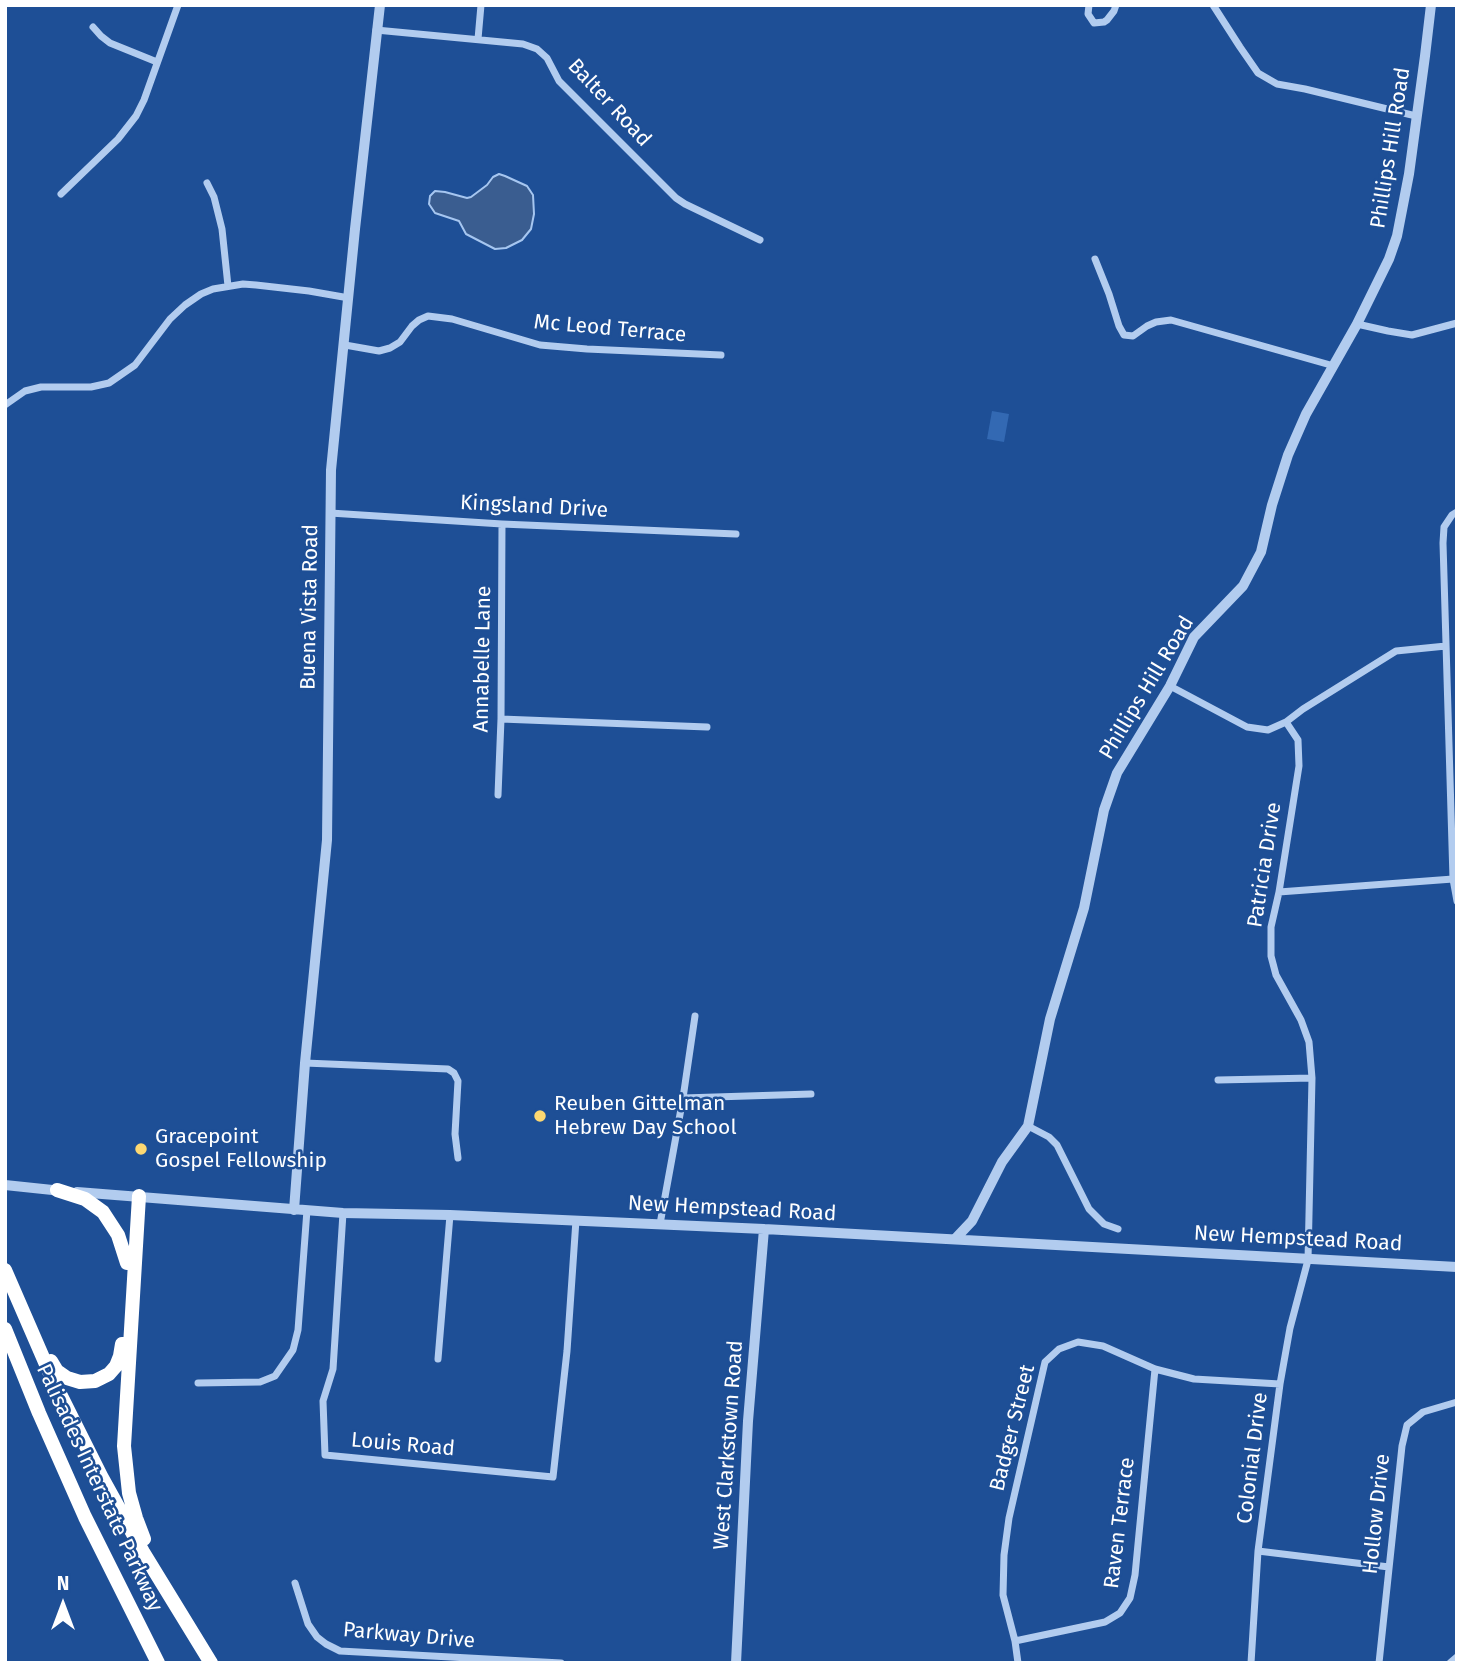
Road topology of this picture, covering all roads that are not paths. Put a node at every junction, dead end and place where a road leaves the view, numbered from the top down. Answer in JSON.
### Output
{"nodes":[{"id":1,"x":177,"y":5,"type":"edge"},
{"id":2,"x":380,"y":5,"type":"edge"},
{"id":3,"x":481,"y":5,"type":"edge"},
{"id":4,"x":1089,"y":5,"type":"edge"},
{"id":5,"x":1116,"y":5,"type":"edge"},
{"id":6,"x":1213,"y":5,"type":"edge"},
{"id":7,"x":1431,"y":5,"type":"edge"},
{"id":8,"x":93,"y":27,"type":"dead end"},
{"id":9,"x":376,"y":30,"type":"junction"},
{"id":10,"x":478,"y":39,"type":"junction"},
{"id":11,"x":157,"y":62,"type":"junction"},
{"id":12,"x":1416,"y":116,"type":"junction"},
{"id":13,"x":207,"y":183,"type":"dead end"},
{"id":14,"x":61,"y":194,"type":"dead end"},
{"id":15,"x":760,"y":240,"type":"dead end"},
{"id":16,"x":1096,"y":259,"type":"dead end"},
{"id":17,"x":228,"y":286,"type":"junction"},
{"id":18,"x":349,"y":298,"type":"junction"},
{"id":19,"x":1457,"y":323,"type":"edge"},
{"id":20,"x":1357,"y":324,"type":"junction"},
{"id":21,"x":345,"y":345,"type":"junction"},
{"id":22,"x":721,"y":355,"type":"dead end"},
{"id":23,"x":1334,"y":366,"type":"junction"},
{"id":24,"x":5,"y":405,"type":"edge"},
{"id":25,"x":1457,"y":512,"type":"edge"},
{"id":26,"x":330,"y":513,"type":"junction"},
{"id":27,"x":502,"y":524,"type":"junction"},
{"id":28,"x":736,"y":534,"type":"dead end"},
{"id":29,"x":1446,"y":646,"type":"junction"},
{"id":30,"x":1170,"y":686,"type":"junction"},
{"id":31,"x":1453,"y":706,"type":"edge"},
{"id":32,"x":500,"y":719,"type":"junction"},
{"id":33,"x":1286,"y":722,"type":"junction"},
{"id":34,"x":707,"y":727,"type":"dead end"},
{"id":35,"x":498,"y":795,"type":"dead end"},
{"id":36,"x":1453,"y":879,"type":"junction"},
{"id":37,"x":1279,"y":892,"type":"junction"},
{"id":38,"x":1457,"y":901,"type":"edge"},
{"id":39,"x":695,"y":1016,"type":"dead end"},
{"id":40,"x":305,"y":1063,"type":"junction"},
{"id":41,"x":1312,"y":1078,"type":"junction"},
{"id":42,"x":1218,"y":1080,"type":"dead end"},
{"id":43,"x":811,"y":1094,"type":"dead end"},
{"id":44,"x":682,"y":1098,"type":"junction"},
{"id":45,"x":1028,"y":1126,"type":"junction"},
{"id":46,"x":458,"y":1158,"type":"dead end"},
{"id":47,"x":5,"y":1185,"type":"edge"},
{"id":48,"x":57,"y":1190,"type":"junction"},
{"id":49,"x":136,"y":1196,"type":"junction"},
{"id":50,"x":294,"y":1210,"type":"junction"},
{"id":51,"x":307,"y":1210,"type":"junction"},
{"id":52,"x":343,"y":1213,"type":"junction"},
{"id":53,"x":450,"y":1214,"type":"junction"},
{"id":54,"x":576,"y":1220,"type":"junction"},
{"id":55,"x":660,"y":1224,"type":"junction"},
{"id":56,"x":764,"y":1229,"type":"junction"},
{"id":57,"x":1118,"y":1229,"type":"dead end"},
{"id":58,"x":955,"y":1239,"type":"junction"},
{"id":59,"x":1308,"y":1260,"type":"junction"},
{"id":60,"x":127,"y":1263,"type":"junction"},
{"id":61,"x":1457,"y":1267,"type":"edge"},
{"id":62,"x":6,"y":1271,"type":"edge"},
{"id":63,"x":5,"y":1329,"type":"edge"},
{"id":64,"x":438,"y":1359,"type":"dead end"},
{"id":65,"x":1155,"y":1369,"type":"junction"},
{"id":66,"x":198,"y":1383,"type":"dead end"},
{"id":67,"x":1280,"y":1384,"type":"junction"},
{"id":68,"x":1457,"y":1402,"type":"edge"},
{"id":69,"x":1258,"y":1551,"type":"junction"},
{"id":70,"x":1389,"y":1567,"type":"junction"},
{"id":71,"x":295,"y":1583,"type":"dead end"},
{"id":72,"x":187,"y":1625,"type":"junction"},
{"id":73,"x":1015,"y":1642,"type":"junction"},
{"id":74,"x":1457,"y":1657,"type":"edge"},
{"id":75,"x":543,"y":1662,"type":"edge"},
{"id":76,"x":158,"y":1663,"type":"edge"},
{"id":77,"x":211,"y":1663,"type":"edge"},
{"id":78,"x":561,"y":1663,"type":"edge"},
{"id":79,"x":736,"y":1663,"type":"edge"},
{"id":80,"x":1018,"y":1663,"type":"edge"},
{"id":81,"x":1251,"y":1663,"type":"edge"},
{"id":82,"x":1379,"y":1663,"type":"edge"},
{"id":83,"x":1450,"y":1663,"type":"edge"}],
"edges":[{"from":1,"to":11,"type":"street"},
{"from":2,"to":9,"type":"street","name":"Buena Vista Road"},
{"from":3,"to":10,"type":"street"},
{"from":4,"to":5,"type":"street"},
{"from":6,"to":12,"type":"street"},
{"from":7,"to":12,"type":"street","name":"Phillips Hill Road"},
{"from":8,"to":11,"type":"street"},
{"from":9,"to":10,"type":"street","name":"Balter Road"},
{"from":9,"to":18,"type":"street","name":"Buena Vista Road"},
{"from":10,"to":15,"type":"street","name":"Balter Road"},
{"from":11,"to":14,"type":"street"},
{"from":12,"to":20,"type":"street","name":"Phillips Hill Road"},
{"from":13,"to":17,"type":"street"},
{"from":16,"to":23,"type":"street"},
{"from":17,"to":18,"type":"street"},
{"from":17,"to":24,"type":"street"},
{"from":18,"to":21,"type":"street","name":"Buena Vista Road"},
{"from":19,"to":20,"type":"street"},
{"from":20,"to":23,"type":"street","name":"Phillips Hill Road"},
{"from":21,"to":22,"type":"street","name":"Mc Leod Terrace"},
{"from":21,"to":26,"type":"street","name":"Buena Vista Road"},
{"from":23,"to":30,"type":"street","name":"Phillips Hill Road"},
{"from":25,"to":29,"type":"street"},
{"from":26,"to":27,"type":"street","name":"Kingsland Drive"},
{"from":26,"to":40,"type":"street","name":"Buena Vista Road"},
{"from":27,"to":28,"type":"street","name":"Kingsland Drive"},
{"from":27,"to":32,"type":"street","name":"Annabelle Lane"},
{"from":29,"to":31,"type":"street"},
{"from":29,"to":33,"type":"street"},
{"from":30,"to":33,"type":"street"},
{"from":30,"to":45,"type":"street","name":"Phillips Hill Road"},
{"from":31,"to":36,"type":"street"},
{"from":32,"to":34,"type":"street"},
{"from":32,"to":35,"type":"street","name":"Annabelle Lane"},
{"from":33,"to":37,"type":"street","name":"Patricia Drive"},
{"from":36,"to":37,"type":"street"},
{"from":36,"to":38,"type":"street"},
{"from":37,"to":41,"type":"street","name":"Patricia Drive"},
{"from":39,"to":44,"type":"street"},
{"from":40,"to":46,"type":"street"},
{"from":40,"to":50,"type":"street","name":"Buena Vista Road"},
{"from":41,"to":42,"type":"street"},
{"from":41,"to":59,"type":"street","name":"Patricia Drive"},
{"from":43,"to":44,"type":"street"},
{"from":44,"to":55,"type":"street"},
{"from":45,"to":57,"type":"street"},
{"from":45,"to":58,"type":"street","name":"Phillips Hill Road"},
{"from":47,"to":48,"type":"street","name":"New Hempstead Road"},
{"from":48,"to":49,"type":"street","name":"New Hempstead Road"},
{"from":48,"to":60,"type":"highway"},
{"from":49,"to":50,"type":"street","name":"New Hempstead Road"},
{"from":49,"to":60,"type":"highway"},
{"from":49,"to":72,"type":"highway"},
{"from":50,"to":51,"type":"street","name":"New Hempstead Road"},
{"from":51,"to":52,"type":"street","name":"New Hempstead Road"},
{"from":51,"to":66,"type":"street"},
{"from":52,"to":53,"type":"street","name":"New Hempstead Road"},
{"from":52,"to":54,"type":"street","name":"Louis Road"},
{"from":53,"to":54,"type":"street","name":"New Hempstead Road"},
{"from":53,"to":64,"type":"street"},
{"from":54,"to":55,"type":"street","name":"New Hempstead Road"},
{"from":55,"to":56,"type":"street","name":"New Hempstead Road"},
{"from":56,"to":58,"type":"street","name":"New Hempstead Road"},
{"from":56,"to":79,"type":"street","name":"West Clarkstown Road"},
{"from":58,"to":59,"type":"street","name":"New Hempstead Road"},
{"from":59,"to":61,"type":"street","name":"New Hempstead Road"},
{"from":59,"to":67,"type":"street","name":"Colonial Drive"},
{"from":60,"to":62,"type":"highway"},
{"from":62,"to":72,"type":"highway","name":"Palisades Interstate Parkway"},
{"from":63,"to":76,"type":"highway","name":"Palisades Interstate Parkway"},
{"from":65,"to":67,"type":"street","name":"Badger Street"},
{"from":65,"to":73,"type":"street","name":"Raven Terrace"},
{"from":65,"to":73,"type":"street","name":"Badger Street"},
{"from":67,"to":69,"type":"street","name":"Colonial Drive"},
{"from":68,"to":70,"type":"street","name":"Hollow Drive"},
{"from":69,"to":70,"type":"street"},
{"from":69,"to":81,"type":"street","name":"Colonial Drive"},
{"from":70,"to":82,"type":"street","name":"Hollow Drive"},
{"from":71,"to":75,"type":"street","name":"Parkway Drive"},
{"from":72,"to":77,"type":"highway","name":"Palisades Interstate Parkway"},
{"from":73,"to":80,"type":"street","name":"Badger Street"},
{"from":74,"to":83,"type":"street"},
{"from":75,"to":78,"type":"street","name":"Parkway Drive"}]}
